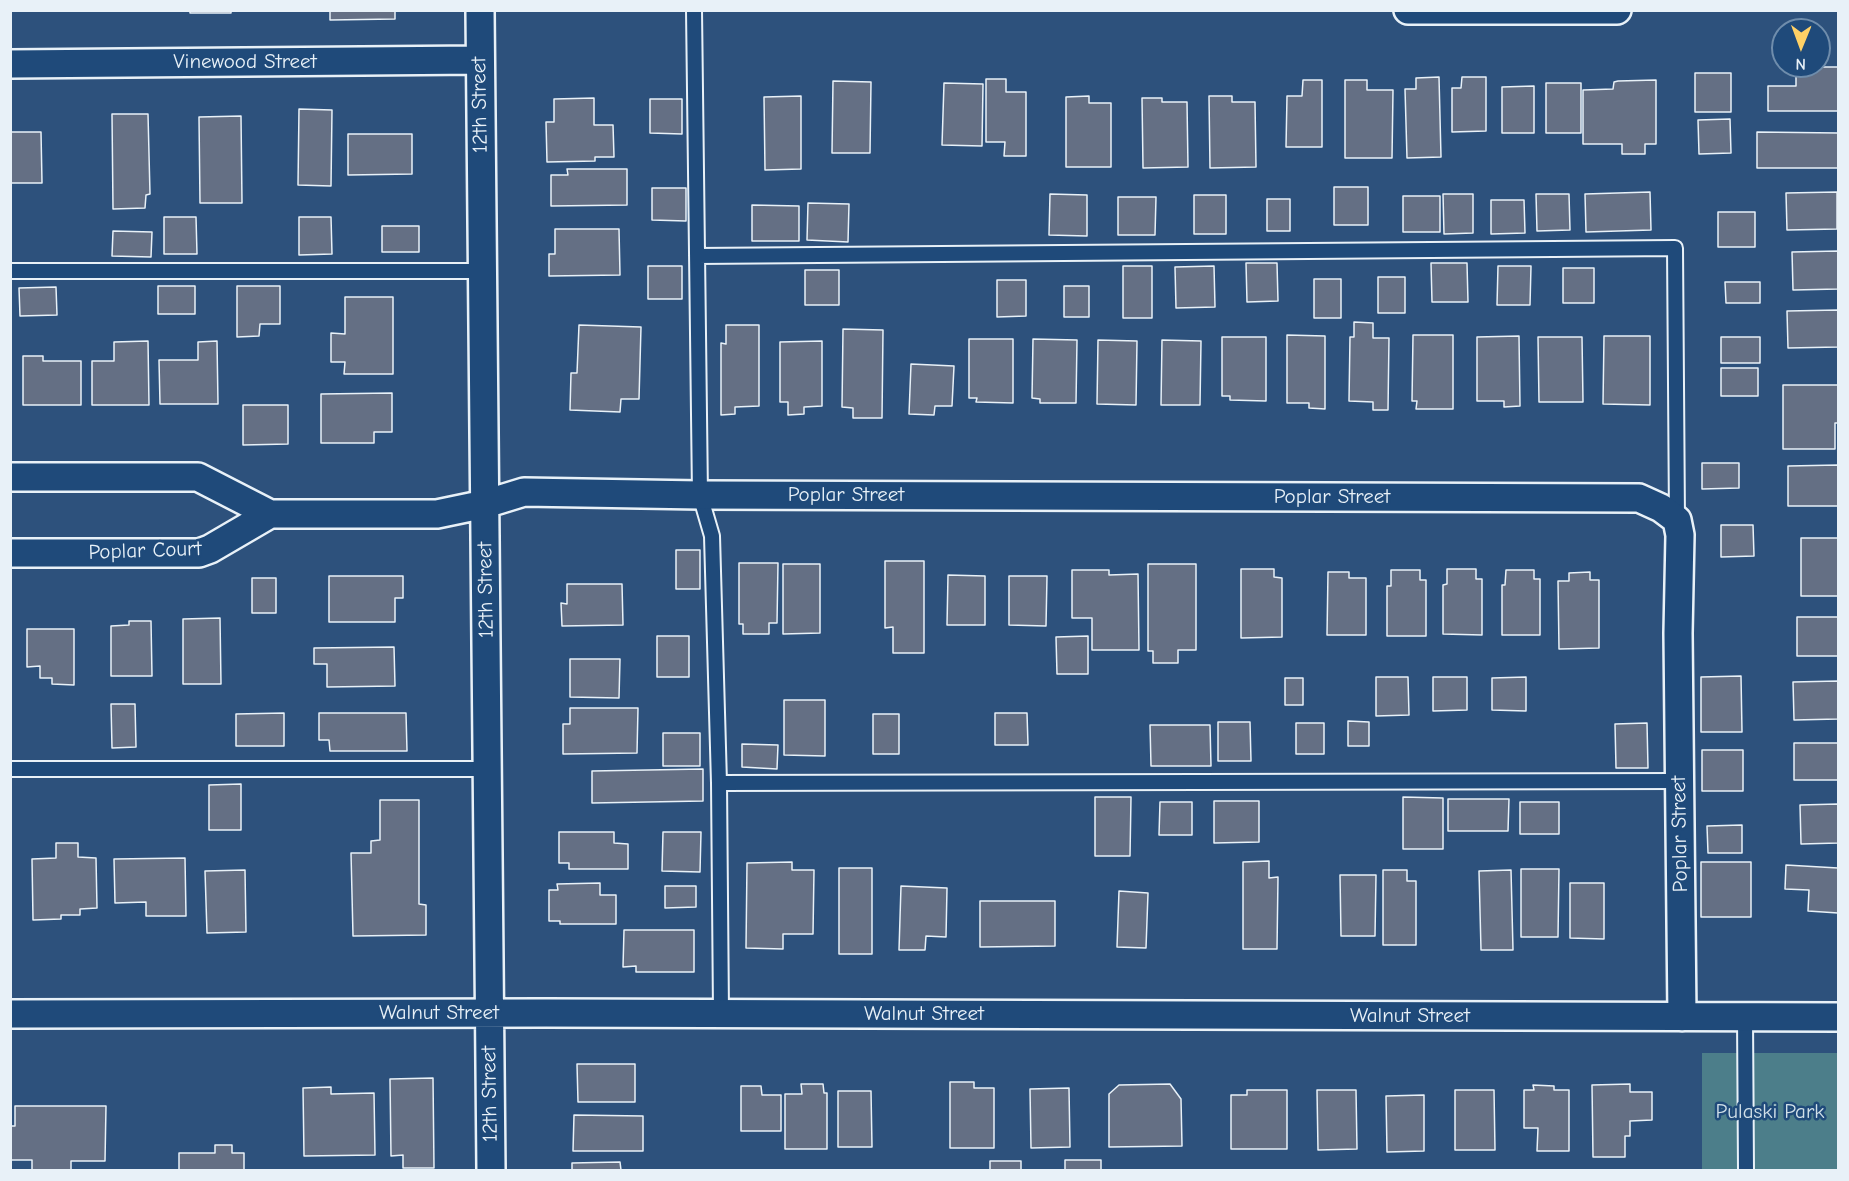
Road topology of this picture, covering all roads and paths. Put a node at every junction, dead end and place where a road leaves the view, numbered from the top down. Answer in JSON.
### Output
{"nodes":[{"id":1,"x":480,"y":10,"type":"edge"},
{"id":2,"x":694,"y":10,"type":"edge"},
{"id":3,"x":1408,"y":10,"type":"edge"},
{"id":4,"x":1617,"y":10,"type":"edge"},
{"id":5,"x":1578,"y":11,"type":"edge"},
{"id":6,"x":479,"y":60,"type":"junction"},
{"id":7,"x":10,"y":64,"type":"edge"},
{"id":8,"x":697,"y":256,"type":"junction"},
{"id":9,"x":10,"y":271,"type":"edge"},
{"id":10,"x":482,"y":271,"type":"junction"},
{"id":11,"x":10,"y":477,"type":"edge"},
{"id":12,"x":700,"y":495,"type":"junction"},
{"id":13,"x":484,"y":504,"type":"junction"},
{"id":14,"x":270,"y":514,"type":"junction"},
{"id":15,"x":1677,"y":520,"type":"junction"},
{"id":16,"x":10,"y":553,"type":"edge"},
{"id":17,"x":10,"y":769,"type":"edge"},
{"id":18,"x":487,"y":769,"type":"junction"},
{"id":19,"x":1679,"y":781,"type":"junction"},
{"id":20,"x":719,"y":783,"type":"junction"},
{"id":21,"x":489,"y":1013,"type":"junction"},
{"id":22,"x":721,"y":1013,"type":"junction"},
{"id":23,"x":10,"y":1014,"type":"edge"},
{"id":24,"x":1682,"y":1017,"type":"junction"},
{"id":25,"x":1745,"y":1017,"type":"junction"},
{"id":26,"x":1839,"y":1017,"type":"edge"},
{"id":27,"x":491,"y":1170,"type":"edge"},
{"id":28,"x":1746,"y":1170,"type":"edge"}],
"edges":[{"from":1,"to":6,"type":"street","name":"12th Street"},
{"from":2,"to":8,"type":"lane"},
{"from":3,"to":5,"type":"street"},
{"from":4,"to":5,"type":"street"},
{"from":6,"to":7,"type":"street","name":"Vinewood Street"},
{"from":6,"to":10,"type":"street","name":"12th Street"},
{"from":8,"to":12,"type":"lane"},
{"from":8,"to":15,"type":"lane"},
{"from":9,"to":10,"type":"lane"},
{"from":10,"to":13,"type":"street","name":"12th Street"},
{"from":11,"to":14,"type":"street"},
{"from":12,"to":13,"type":"street","name":"Poplar Street"},
{"from":12,"to":15,"type":"street","name":"Poplar Street"},
{"from":12,"to":20,"type":"lane"},
{"from":13,"to":14,"type":"street"},
{"from":13,"to":18,"type":"street","name":"12th Street"},
{"from":14,"to":16,"type":"street","name":"Poplar Court"},
{"from":15,"to":19,"type":"street","name":"Poplar Street"},
{"from":17,"to":18,"type":"lane"},
{"from":18,"to":21,"type":"street","name":"12th Street"},
{"from":19,"to":20,"type":"lane"},
{"from":19,"to":24,"type":"street","name":"Poplar Street"},
{"from":20,"to":22,"type":"lane"},
{"from":21,"to":22,"type":"street","name":"Walnut Street"},
{"from":21,"to":23,"type":"street","name":"Walnut Street"},
{"from":21,"to":27,"type":"street","name":"12th Street"},
{"from":22,"to":24,"type":"street","name":"Walnut Street"},
{"from":24,"to":25,"type":"street","name":"Walnut Street"},
{"from":25,"to":26,"type":"street","name":"Walnut Street"},
{"from":25,"to":28,"type":"lane"}]}
